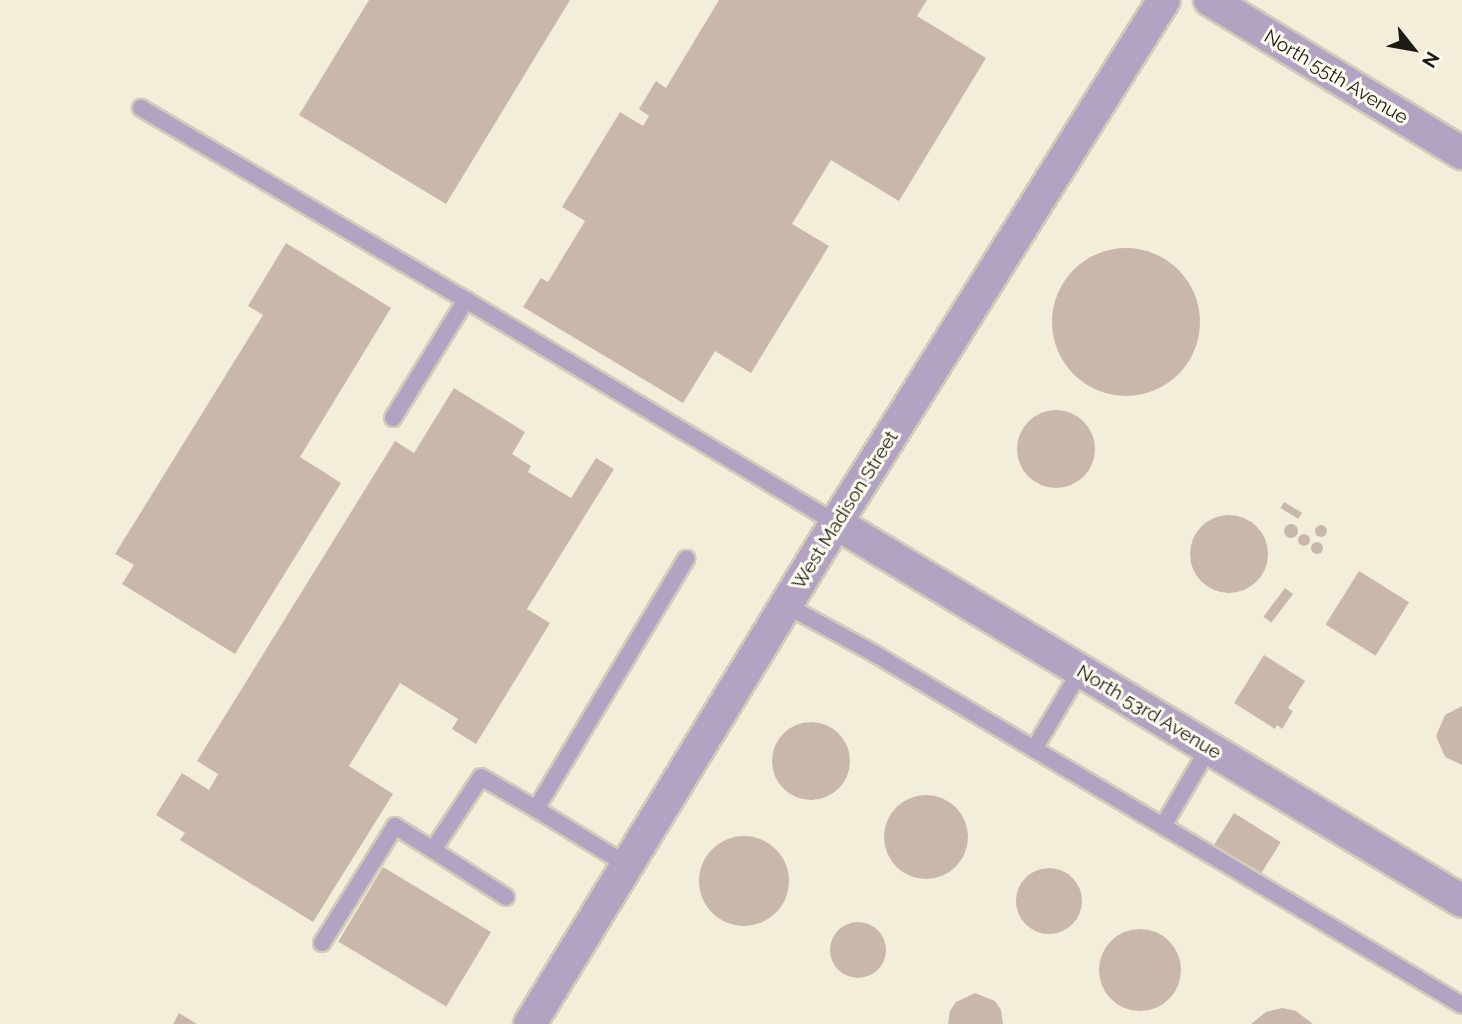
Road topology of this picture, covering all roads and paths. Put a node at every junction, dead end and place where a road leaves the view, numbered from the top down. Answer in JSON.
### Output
{"nodes":[{"id":1,"x":1164,"y":0,"type":"edge"},
{"id":2,"x":1210,"y":0,"type":"edge"},
{"id":3,"x":141,"y":108,"type":"dead end"},
{"id":4,"x":1462,"y":153,"type":"edge"},
{"id":5,"x":466,"y":300,"type":"junction"},
{"id":6,"x":393,"y":418,"type":"dead end"},
{"id":7,"x":836,"y":523,"type":"junction"},
{"id":8,"x":686,"y":559,"type":"dead end"},
{"id":9,"x":786,"y":605,"type":"junction"},
{"id":10,"x":1080,"y":670,"type":"junction"},
{"id":11,"x":1209,"y":748,"type":"junction"},
{"id":12,"x":1034,"y":749,"type":"junction"},
{"id":13,"x":536,"y":808,"type":"junction"},
{"id":14,"x":1163,"y":826,"type":"junction"},
{"id":15,"x":433,"y":850,"type":"junction"},
{"id":16,"x":627,"y":865,"type":"junction"},
{"id":17,"x":506,"y":897,"type":"dead end"},
{"id":18,"x":1462,"y":901,"type":"edge"},
{"id":19,"x":322,"y":943,"type":"dead end"},
{"id":20,"x":1462,"y":1005,"type":"edge"},
{"id":21,"x":530,"y":1024,"type":"edge"}],
"edges":[{"from":1,"to":7,"type":"street","name":"West Madison Street"},
{"from":2,"to":4,"type":"street","name":"North 55th Avenue"},
{"from":3,"to":5,"type":"lane"},
{"from":5,"to":6,"type":"lane"},
{"from":5,"to":7,"type":"lane"},
{"from":7,"to":9,"type":"street","name":"West Madison Street"},
{"from":7,"to":10,"type":"street","name":"North 53rd Avenue"},
{"from":8,"to":13,"type":"lane"},
{"from":9,"to":12,"type":"lane"},
{"from":9,"to":16,"type":"street","name":"West Madison Street"},
{"from":10,"to":11,"type":"street","name":"North 53rd Avenue"},
{"from":10,"to":12,"type":"lane"},
{"from":11,"to":14,"type":"lane"},
{"from":11,"to":18,"type":"street","name":"North 53rd Avenue"},
{"from":12,"to":14,"type":"lane"},
{"from":13,"to":15,"type":"lane"},
{"from":13,"to":16,"type":"lane"},
{"from":14,"to":20,"type":"lane"},
{"from":15,"to":17,"type":"lane"},
{"from":15,"to":19,"type":"lane"},
{"from":16,"to":21,"type":"street","name":"West Madison Street"}]}
